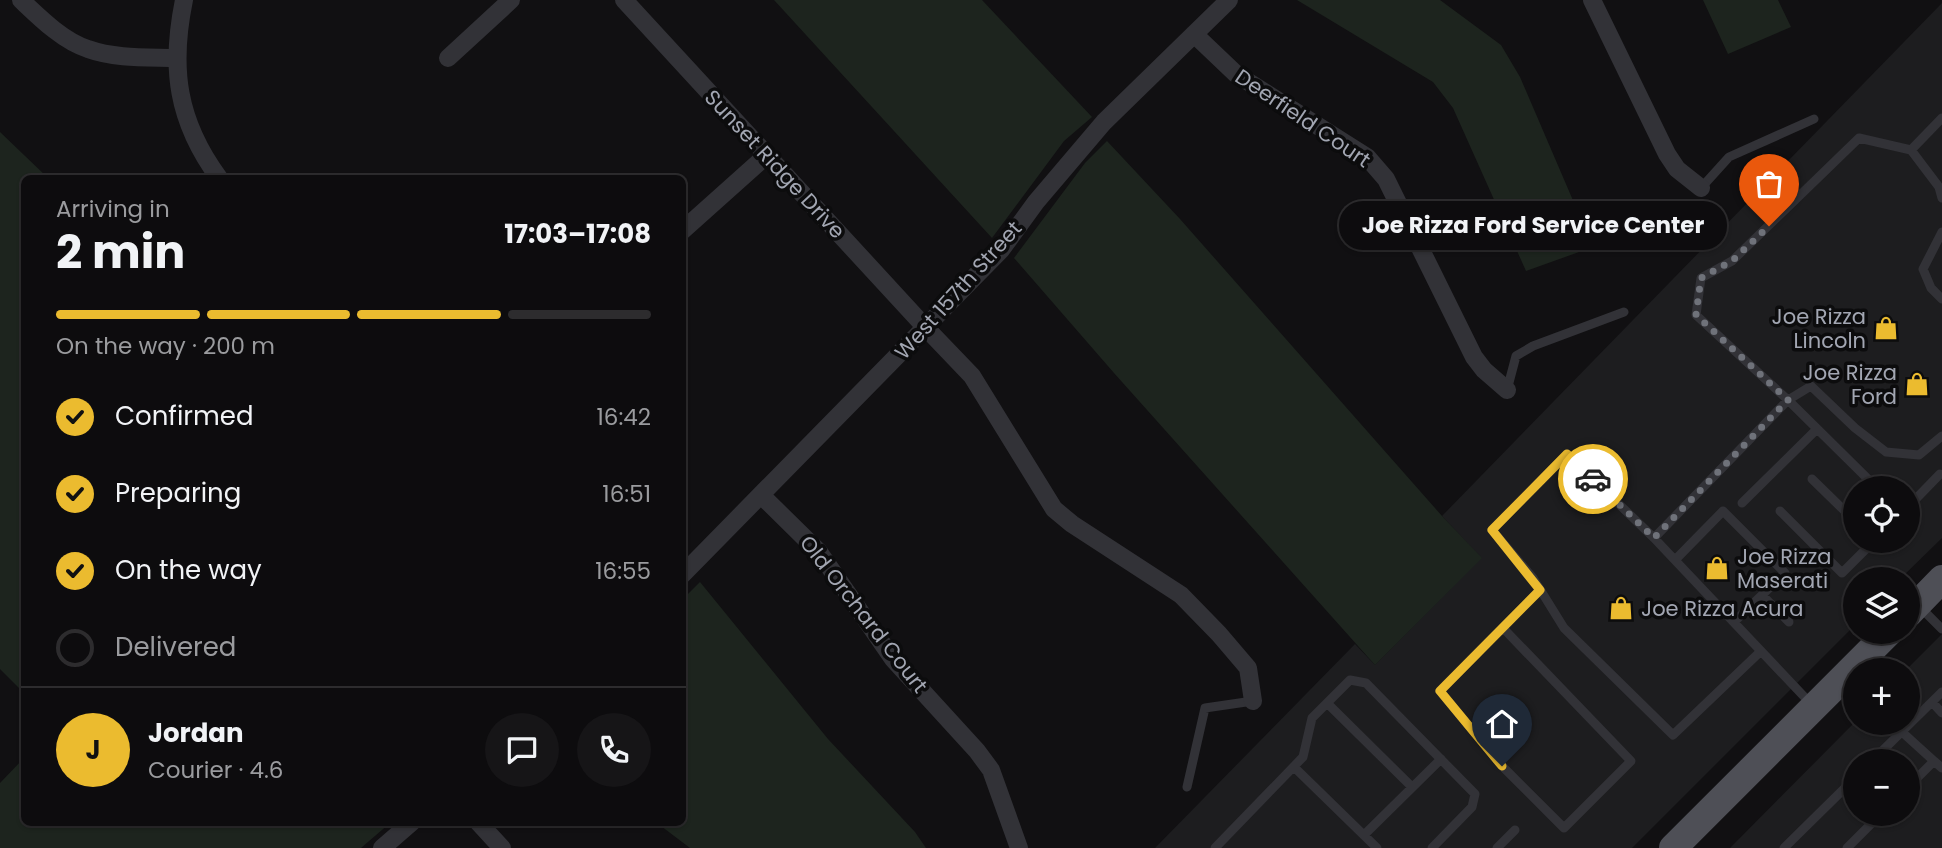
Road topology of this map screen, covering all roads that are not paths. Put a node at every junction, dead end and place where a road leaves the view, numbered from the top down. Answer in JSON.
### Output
{"nodes":[{"id":1,"x":21,"y":0,"type":"edge"},
{"id":2,"x":184,"y":0,"type":"edge"},
{"id":3,"x":511,"y":0,"type":"edge"},
{"id":4,"x":624,"y":0,"type":"edge"},
{"id":5,"x":1228,"y":0,"type":"edge"},
{"id":6,"x":1592,"y":0,"type":"edge"},
{"id":7,"x":1194,"y":34,"type":"junction"},
{"id":8,"x":177,"y":58,"type":"junction"},
{"id":9,"x":448,"y":58,"type":"dead end"},
{"id":10,"x":1942,"y":118,"type":"edge"},
{"id":11,"x":1814,"y":119,"type":"dead end"},
{"id":12,"x":1911,"y":150,"type":"junction"},
{"id":13,"x":767,"y":155,"type":"junction"},
{"id":14,"x":217,"y":175,"type":"edge"},
{"id":15,"x":1701,"y":188,"type":"joint"},
{"id":16,"x":1942,"y":198,"type":"edge"},
{"id":17,"x":686,"y":227,"type":"edge"},
{"id":18,"x":1942,"y":232,"type":"edge"},
{"id":19,"x":1942,"y":299,"type":"edge"},
{"id":20,"x":1624,"y":312,"type":"dead end"},
{"id":21,"x":926,"y":328,"type":"junction"},
{"id":22,"x":1507,"y":390,"type":"joint"},
{"id":23,"x":1788,"y":400,"type":"junction"},
{"id":24,"x":1817,"y":429,"type":"junction"},
{"id":25,"x":1942,"y":436,"type":"edge"},
{"id":26,"x":1940,"y":474,"type":"dead end"},
{"id":27,"x":1865,"y":476,"type":"edge"},
{"id":28,"x":1812,"y":479,"type":"dead end"},
{"id":29,"x":761,"y":495,"type":"junction"},
{"id":30,"x":1920,"y":495,"type":"edge"},
{"id":31,"x":1742,"y":503,"type":"dead end"},
{"id":32,"x":1843,"y":510,"type":"edge"},
{"id":33,"x":1780,"y":511,"type":"dead end"},
{"id":34,"x":1654,"y":538,"type":"junction"},
{"id":35,"x":1862,"y":553,"type":"edge"},
{"id":36,"x":1675,"y":560,"type":"junction"},
{"id":37,"x":686,"y":571,"type":"edge"},
{"id":38,"x":1942,"y":579,"type":"edge"},
{"id":39,"x":1540,"y":590,"type":"junction"},
{"id":40,"x":1762,"y":595,"type":"junction"},
{"id":41,"x":1920,"y":601,"type":"edge"},
{"id":42,"x":1920,"y":614,"type":"edge"},
{"id":43,"x":1734,"y":622,"type":"junction"},
{"id":44,"x":1789,"y":622,"type":"dead end"},
{"id":45,"x":1503,"y":628,"type":"junction"},
{"id":46,"x":1942,"y":629,"type":"edge"},
{"id":47,"x":1877,"y":644,"type":"edge"},
{"id":48,"x":1761,"y":651,"type":"junction"},
{"id":49,"x":1942,"y":692,"type":"edge"},
{"id":50,"x":1253,"y":701,"type":"joint"},
{"id":51,"x":1932,"y":702,"type":"junction"},
{"id":52,"x":1327,"y":703,"type":"junction"},
{"id":53,"x":1814,"y":707,"type":"junction"},
{"id":54,"x":1942,"y":713,"type":"edge"},
{"id":55,"x":1920,"y":714,"type":"edge"},
{"id":56,"x":1899,"y":735,"type":"edge"},
{"id":57,"x":1905,"y":735,"type":"edge"},
{"id":58,"x":1884,"y":749,"type":"edge"},
{"id":59,"x":1441,"y":759,"type":"junction"},
{"id":60,"x":1934,"y":761,"type":"junction"},
{"id":61,"x":1294,"y":767,"type":"junction"},
{"id":62,"x":1942,"y":768,"type":"edge"},
{"id":63,"x":1920,"y":775,"type":"edge"},
{"id":64,"x":1187,"y":787,"type":"dead end"},
{"id":65,"x":1412,"y":788,"type":"junction"},
{"id":66,"x":1843,"y":791,"type":"edge"},
{"id":67,"x":407,"y":826,"type":"edge"},
{"id":68,"x":482,"y":826,"type":"edge"},
{"id":69,"x":1869,"y":826,"type":"edge"},
{"id":70,"x":1515,"y":830,"type":"dead end"},
{"id":71,"x":1364,"y":835,"type":"junction"},
{"id":72,"x":1791,"y":846,"type":"edge"},
{"id":73,"x":382,"y":848,"type":"edge"},
{"id":74,"x":502,"y":848,"type":"edge"},
{"id":75,"x":1019,"y":848,"type":"edge"},
{"id":76,"x":1215,"y":848,"type":"edge"},
{"id":77,"x":1377,"y":848,"type":"edge"},
{"id":78,"x":1432,"y":848,"type":"edge"},
{"id":79,"x":1497,"y":848,"type":"edge"},
{"id":80,"x":1673,"y":848,"type":"edge"},
{"id":81,"x":1847,"y":848,"type":"edge"}],
"edges":[{"from":1,"to":8,"type":"street"},
{"from":2,"to":8,"type":"street"},
{"from":3,"to":9,"type":"street"},
{"from":4,"to":13,"type":"street","name":"Sunset Ridge Drive"},
{"from":5,"to":7,"type":"street","name":"West 157th Street"},
{"from":6,"to":15,"type":"street"},
{"from":7,"to":21,"type":"street","name":"West 157th Street"},
{"from":7,"to":22,"type":"street","name":"Deerfield Court"},
{"from":8,"to":14,"type":"street"},
{"from":10,"to":12,"type":"lane"},
{"from":11,"to":15,"type":"lane"},
{"from":12,"to":16,"type":"lane"},
{"from":12,"to":23,"type":"lane"},
{"from":13,"to":17,"type":"street"},
{"from":13,"to":21,"type":"street","name":"Sunset Ridge Drive"},
{"from":18,"to":19,"type":"lane"},
{"from":20,"to":22,"type":"lane"},
{"from":21,"to":29,"type":"street","name":"West 157th Street"},
{"from":21,"to":50,"type":"street","name":"Sunset Ridge Drive"},
{"from":23,"to":24,"type":"lane"},
{"from":23,"to":25,"type":"lane"},
{"from":23,"to":34,"type":"lane"},
{"from":24,"to":27,"type":"lane"},
{"from":24,"to":31,"type":"lane"},
{"from":26,"to":30,"type":"lane"},
{"from":28,"to":32,"type":"lane"},
{"from":29,"to":37,"type":"street","name":"West 157th Street"},
{"from":29,"to":75,"type":"street","name":"Old Orchard Court"},
{"from":33,"to":35,"type":"lane"},
{"from":34,"to":36,"type":"lane"},
{"from":34,"to":39,"type":"lane"},
{"from":36,"to":40,"type":"lane"},
{"from":36,"to":43,"type":"lane"},
{"from":38,"to":41,"type":"main road"},
{"from":39,"to":45,"type":"lane"},
{"from":39,"to":48,"type":"lane"},
{"from":40,"to":43,"type":"lane"},
{"from":40,"to":44,"type":"lane"},
{"from":42,"to":46,"type":"lane"},
{"from":43,"to":48,"type":"lane"},
{"from":45,"to":45,"type":"lane"},
{"from":47,"to":53,"type":"main road"},
{"from":48,"to":53,"type":"lane"},
{"from":49,"to":51,"type":"lane"},
{"from":50,"to":64,"type":"lane"},
{"from":51,"to":54,"type":"lane"},
{"from":51,"to":55,"type":"lane"},
{"from":52,"to":59,"type":"lane"},
{"from":52,"to":61,"type":"lane"},
{"from":52,"to":65,"type":"lane"},
{"from":53,"to":80,"type":"main road"},
{"from":56,"to":58,"type":"lane"},
{"from":57,"to":60,"type":"lane"},
{"from":59,"to":65,"type":"lane"},
{"from":59,"to":78,"type":"lane"},
{"from":60,"to":62,"type":"lane"},
{"from":60,"to":63,"type":"lane"},
{"from":61,"to":71,"type":"lane"},
{"from":61,"to":76,"type":"lane"},
{"from":65,"to":71,"type":"lane"},
{"from":66,"to":72,"type":"lane"},
{"from":67,"to":73,"type":"street"},
{"from":68,"to":74,"type":"street"},
{"from":69,"to":81,"type":"lane"},
{"from":70,"to":79,"type":"lane"},
{"from":71,"to":77,"type":"lane"}]}
